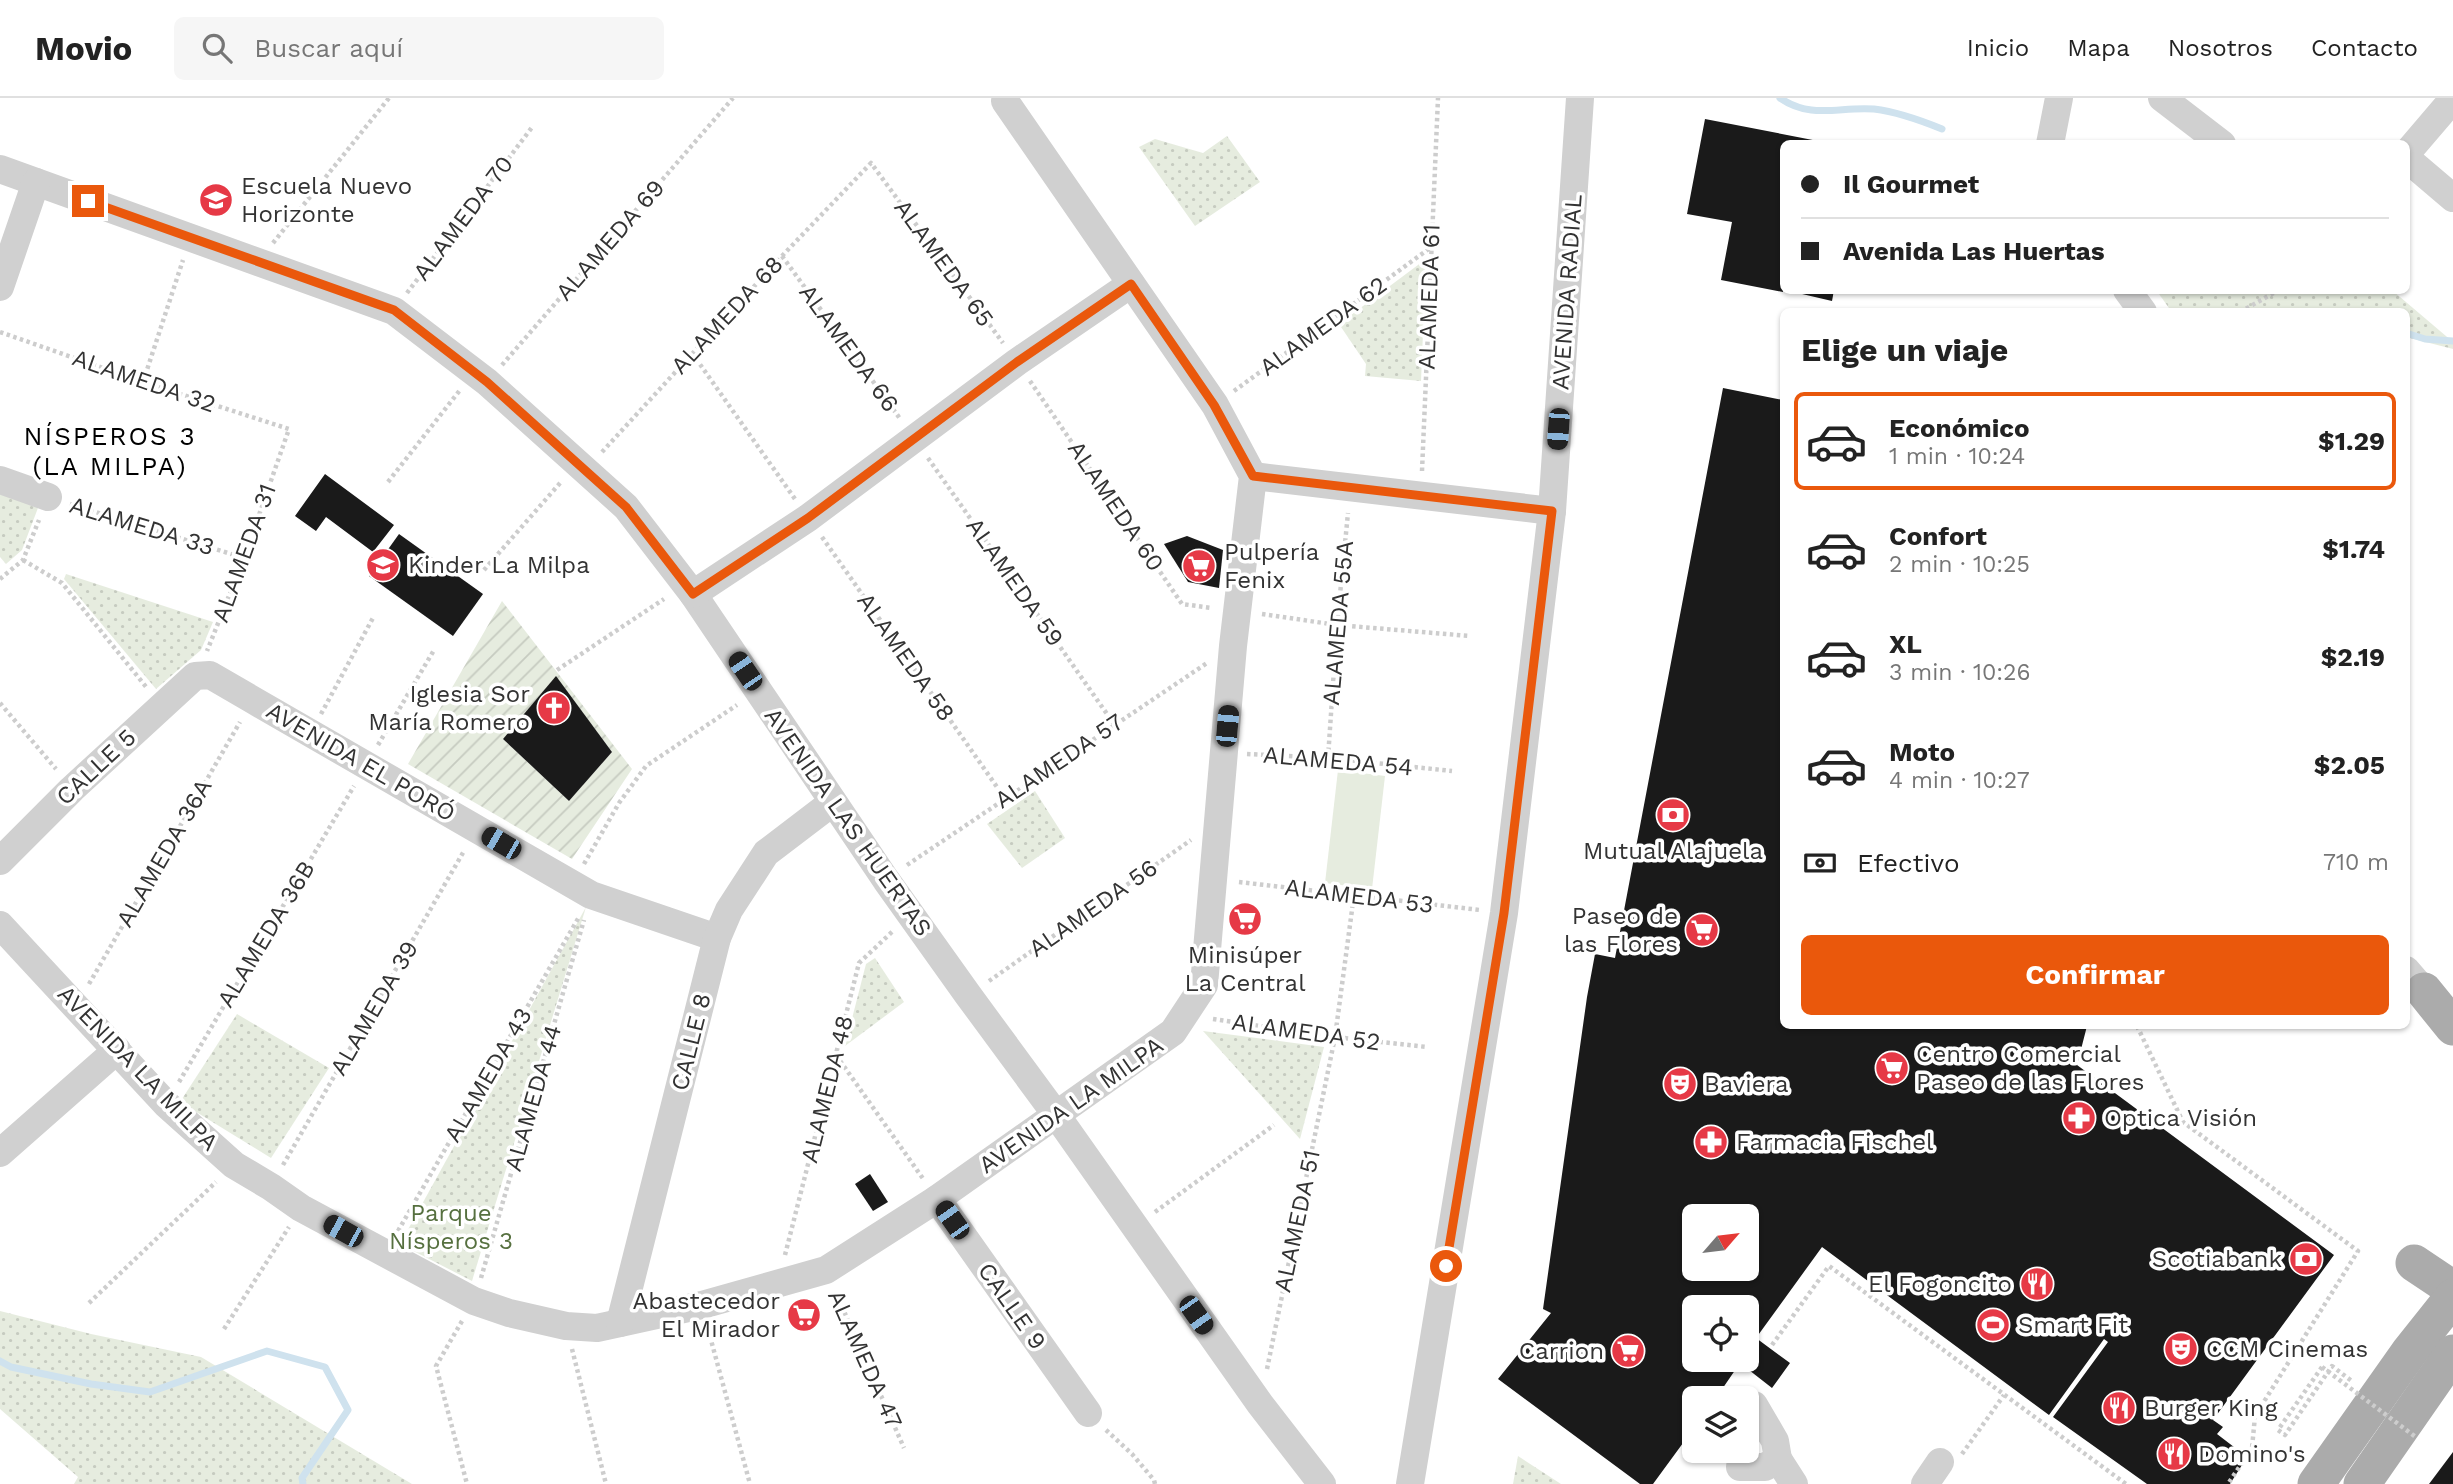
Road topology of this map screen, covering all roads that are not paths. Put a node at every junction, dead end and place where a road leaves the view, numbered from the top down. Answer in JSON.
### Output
{"nodes":[{"id":1,"x":1580,"y":98,"type":"edge"},
{"id":2,"x":2059,"y":98,"type":"edge"},
{"id":3,"x":2162,"y":98,"type":"edge"},
{"id":4,"x":1005,"y":101,"type":"dead end"},
{"id":5,"x":2443,"y":102,"type":"edge"},
{"id":6,"x":2051,"y":140,"type":"edge"},
{"id":7,"x":2217,"y":140,"type":"edge"},
{"id":8,"x":2410,"y":150,"type":"edge"},
{"id":9,"x":2410,"y":160,"type":"edge"},
{"id":10,"x":0,"y":169,"type":"edge"},
{"id":11,"x":36,"y":182,"type":"junction"},
{"id":12,"x":2453,"y":198,"type":"edge"},
{"id":13,"x":1131,"y":284,"type":"junction"},
{"id":14,"x":0,"y":287,"type":"edge"},
{"id":15,"x":1253,"y":476,"type":"junction"},
{"id":16,"x":0,"y":480,"type":"edge"},
{"id":17,"x":48,"y":497,"type":"road end"},
{"id":18,"x":1552,"y":511,"type":"junction"},
{"id":19,"x":689,"y":589,"type":"junction"},
{"id":20,"x":195,"y":676,"type":"joint"},
{"id":21,"x":833,"y":802,"type":"junction"},
{"id":22,"x":0,"y":861,"type":"edge"},
{"id":23,"x":0,"y":925,"type":"edge"},
{"id":24,"x":718,"y":938,"type":"junction"},
{"id":25,"x":2415,"y":980,"type":"edge"},
{"id":26,"x":2453,"y":1025,"type":"edge"},
{"id":27,"x":117,"y":1050,"type":"junction"},
{"id":28,"x":1057,"y":1116,"type":"junction"},
{"id":29,"x":0,"y":1153,"type":"edge"},
{"id":30,"x":937,"y":1199,"type":"junction"},
{"id":31,"x":2453,"y":1264,"type":"edge"},
{"id":32,"x":2453,"y":1289,"type":"edge"},
{"id":33,"x":2453,"y":1297,"type":"edge"},
{"id":34,"x":620,"y":1323,"type":"junction"},
{"id":35,"x":2453,"y":1326,"type":"edge"},
{"id":36,"x":2448,"y":1368,"type":"edge"},
{"id":37,"x":1087,"y":1413,"type":"road end"},
{"id":38,"x":1759,"y":1413,"type":"edge"},
{"id":39,"x":1778,"y":1459,"type":"junction"},
{"id":40,"x":1740,"y":1467,"type":"dead end"},
{"id":41,"x":2358,"y":1482,"type":"edge"},
{"id":42,"x":1322,"y":1484,"type":"edge"},
{"id":43,"x":1410,"y":1484,"type":"edge"},
{"id":44,"x":1794,"y":1484,"type":"edge"},
{"id":45,"x":2316,"y":1484,"type":"edge"}],
"edges":[{"from":1,"to":18,"type":"street","name":"AVENIDA RADIAL"},
{"from":2,"to":6,"type":"street"},
{"from":3,"to":7,"type":"street"},
{"from":4,"to":13,"type":"street"},
{"from":5,"to":8,"type":"street"},
{"from":9,"to":12,"type":"street"},
{"from":10,"to":11,"type":"street","name":"AVENIDA LAS HUERTAS"},
{"from":11,"to":14,"type":"street"},
{"from":11,"to":19,"type":"street","name":"AVENIDA LAS HUERTAS"},
{"from":13,"to":15,"type":"street"},
{"from":13,"to":19,"type":"street"},
{"from":15,"to":18,"type":"street"},
{"from":15,"to":28,"type":"street","name":"AVENIDA LA MILPA"},
{"from":16,"to":17,"type":"street","name":"ALAMEDA 33"},
{"from":18,"to":43,"type":"street","name":"AVENIDA RADIAL"},
{"from":19,"to":21,"type":"street","name":"AVENIDA LAS HUERTAS"},
{"from":20,"to":22,"type":"street","name":"CALLE 5"},
{"from":20,"to":24,"type":"street","name":"AVENIDA EL PORÓ"},
{"from":21,"to":24,"type":"street","name":"CALLE 8"},
{"from":21,"to":28,"type":"street","name":"AVENIDA LAS HUERTAS"},
{"from":23,"to":27,"type":"street","name":"AVENIDA LA MILPA"},
{"from":24,"to":34,"type":"street","name":"CALLE 8"},
{"from":25,"to":26,"type":"main road"},
{"from":27,"to":29,"type":"street"},
{"from":27,"to":34,"type":"street","name":"AVENIDA LA MILPA"},
{"from":28,"to":30,"type":"street","name":"AVENIDA LA MILPA"},
{"from":28,"to":42,"type":"street","name":"AVENIDA LAS HUERTAS"},
{"from":30,"to":34,"type":"street","name":"AVENIDA LA MILPA"},
{"from":30,"to":37,"type":"street","name":"CALLE 9"},
{"from":31,"to":32,"type":"main road"},
{"from":33,"to":45,"type":"main road"},
{"from":35,"to":41,"type":"main road"},
{"from":36,"to":41,"type":"main road"},
{"from":38,"to":39,"type":"street"},
{"from":39,"to":40,"type":"street"},
{"from":39,"to":44,"type":"street"}]}
